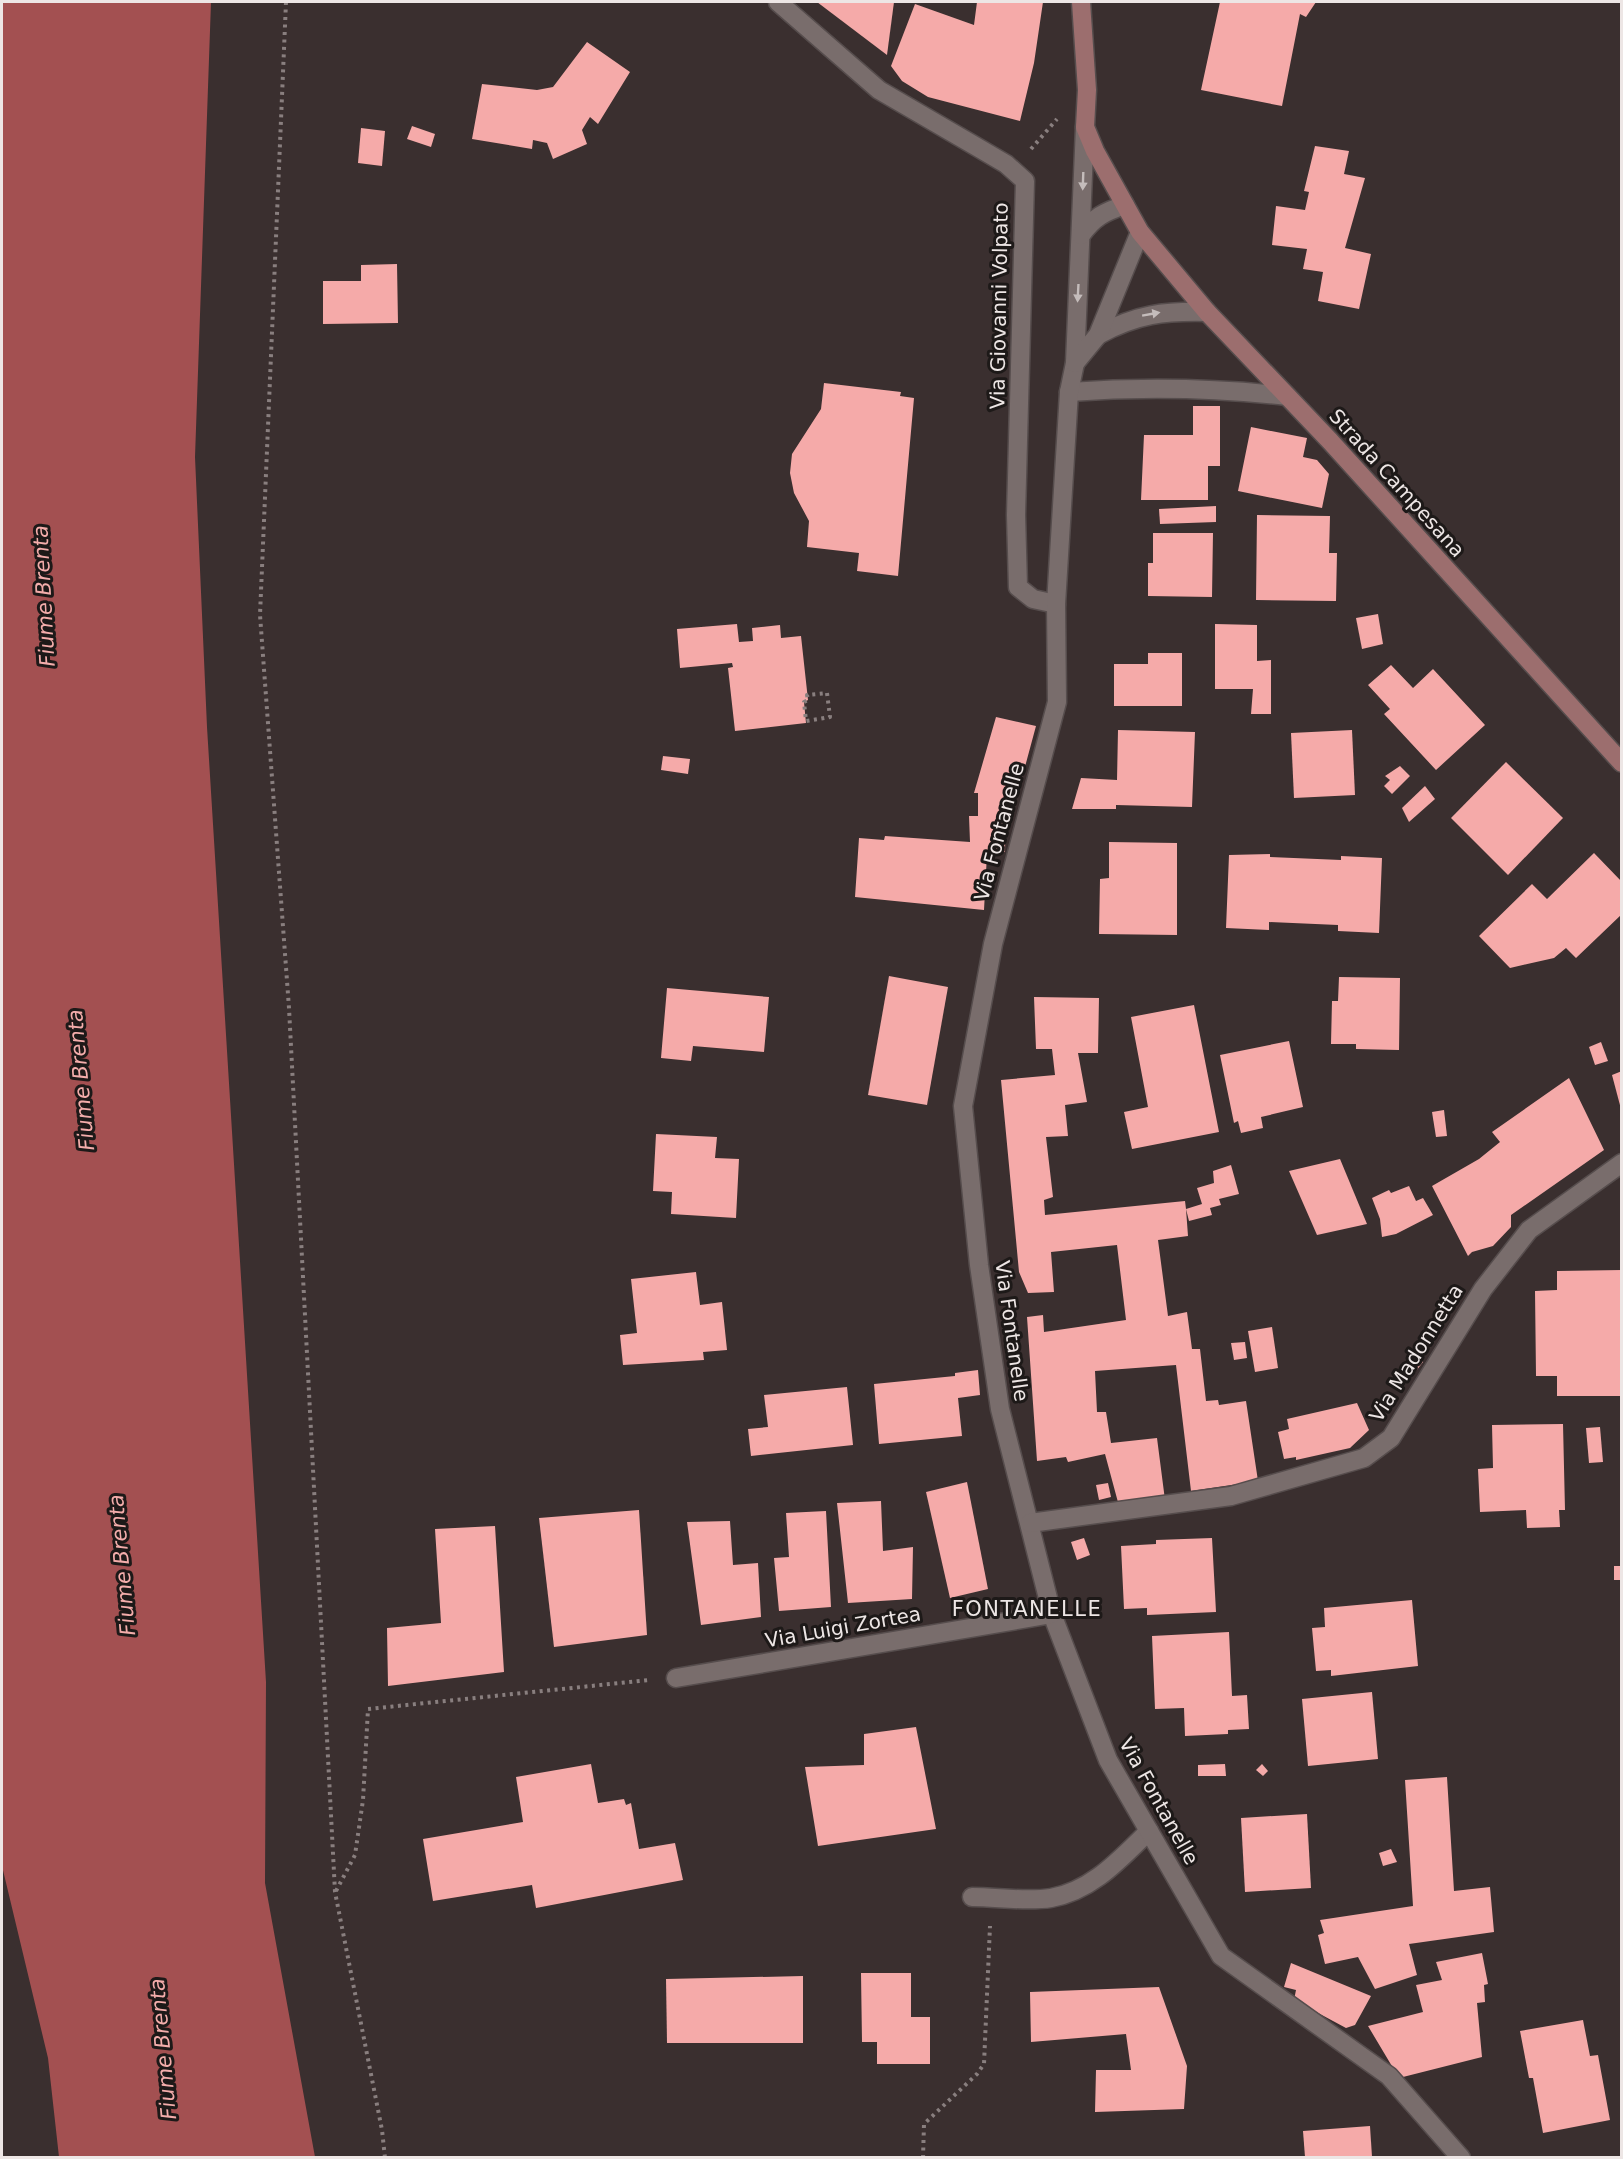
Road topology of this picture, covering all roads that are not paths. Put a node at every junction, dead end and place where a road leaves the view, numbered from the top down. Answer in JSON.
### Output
{"nodes":[{"id":1,"x":778,"y":2,"type":"edge"},
{"id":2,"x":1081,"y":2,"type":"edge"},
{"id":3,"x":1085,"y":127,"type":"junction"},
{"id":4,"x":1125,"y":205,"type":"junction"},
{"id":5,"x":1140,"y":232,"type":"junction"},
{"id":6,"x":1081,"y":235,"type":"junction"},
{"id":7,"x":1208,"y":312,"type":"junction"},
{"id":8,"x":1098,"y":335,"type":"junction"},
{"id":9,"x":1075,"y":363,"type":"junction"},
{"id":10,"x":1069,"y":392,"type":"junction"},
{"id":11,"x":1287,"y":396,"type":"junction"},
{"id":12,"x":1056,"y":604,"type":"junction"},
{"id":13,"x":1622,"y":763,"type":"edge"},
{"id":14,"x":1622,"y":1163,"type":"edge"},
{"id":15,"x":1030,"y":1522,"type":"junction"},
{"id":16,"x":1052,"y":1614,"type":"junction"},
{"id":17,"x":676,"y":1678,"type":"road end"},
{"id":18,"x":1149,"y":1831,"type":"junction"},
{"id":19,"x":972,"y":1897,"type":"dead end"},
{"id":20,"x":1461,"y":2157,"type":"edge"}],
"edges":[{"from":1,"to":12,"type":"street","name":"Via Giovanni Volpato"},
{"from":2,"to":3,"type":"street","name":"Via Fontanelle"},
{"from":3,"to":4,"type":"street","name":"Via Fontanelle"},
{"from":3,"to":6,"type":"street","name":"Via Fontanelle","one_way":true},
{"from":4,"to":5,"type":"street","name":"Via Fontanelle"},
{"from":4,"to":6,"type":"street"},
{"from":5,"to":7,"type":"street","name":"Strada Campesana"},
{"from":5,"to":8,"type":"street","name":"Via Fontanelle"},
{"from":6,"to":9,"type":"street","name":"Via Fontanelle","one_way":true},
{"from":8,"to":7,"type":"street","name":"Via Fontanelle","one_way":true},
{"from":7,"to":11,"type":"street","name":"Strada Campesana"},
{"from":8,"to":9,"type":"street","name":"Via Fontanelle"},
{"from":9,"to":10,"type":"street","name":"Via Fontanelle"},
{"from":10,"to":11,"type":"street"},
{"from":10,"to":12,"type":"street","name":"Via Fontanelle"},
{"from":11,"to":13,"type":"street","name":"Strada Campesana"},
{"from":12,"to":15,"type":"street","name":"Via Fontanelle"},
{"from":14,"to":15,"type":"street","name":"Via Madonnetta"},
{"from":15,"to":16,"type":"street","name":"Via Fontanelle"},
{"from":16,"to":17,"type":"street","name":"Via Luigi Zortea"},
{"from":16,"to":18,"type":"street","name":"Via Fontanelle"},
{"from":18,"to":19,"type":"street"},
{"from":18,"to":20,"type":"street","name":"Via Fontanelle"}]}
